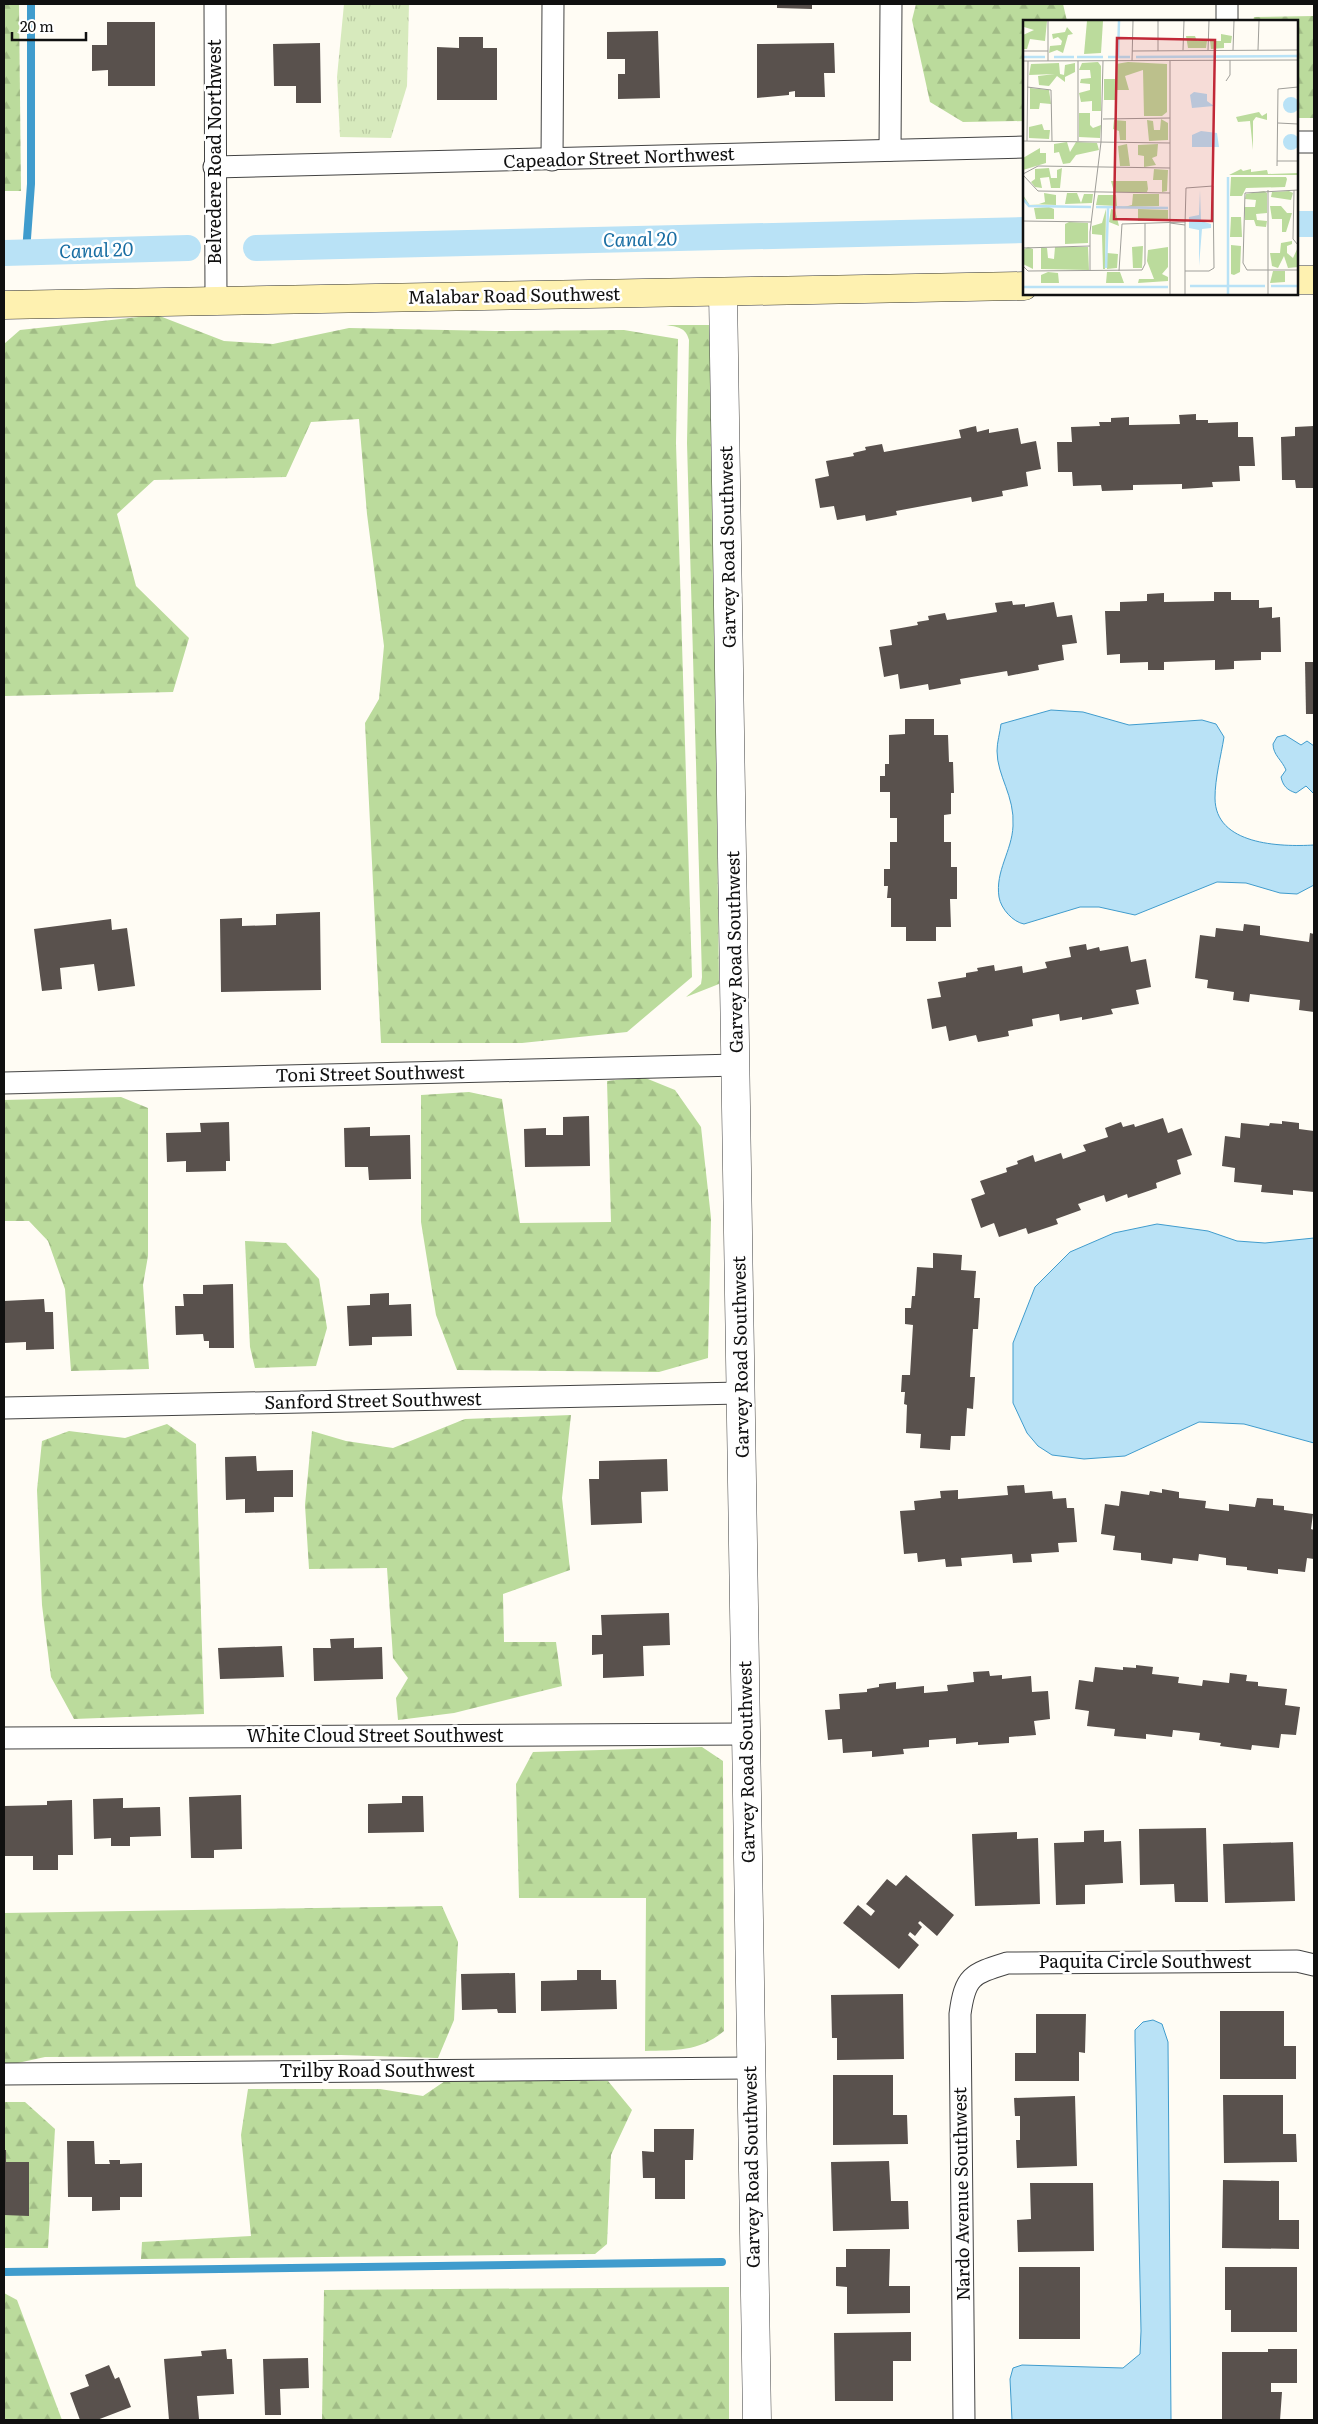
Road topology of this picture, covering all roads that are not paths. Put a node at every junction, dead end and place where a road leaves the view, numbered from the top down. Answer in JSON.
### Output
{"nodes":[{"id":1,"x":215,"y":4,"type":"edge"},
{"id":2,"x":553,"y":4,"type":"edge"},
{"id":3,"x":891,"y":4,"type":"edge"},
{"id":4,"x":1227,"y":4,"type":"edge"},
{"id":5,"x":1227,"y":20,"type":"edge"},
{"id":6,"x":1298,"y":142,"type":"edge"},
{"id":7,"x":1314,"y":142,"type":"edge"},
{"id":8,"x":1023,"y":147,"type":"edge"},
{"id":9,"x":890,"y":150,"type":"junction"},
{"id":10,"x":552,"y":160,"type":"junction"},
{"id":11,"x":214,"y":167,"type":"junction"},
{"id":12,"x":1298,"y":280,"type":"edge"},
{"id":13,"x":1314,"y":280,"type":"edge"},
{"id":14,"x":1023,"y":286,"type":"edge"},
{"id":15,"x":723,"y":293,"type":"junction"},
{"id":16,"x":216,"y":300,"type":"junction"},
{"id":17,"x":4,"y":305,"type":"edge"},
{"id":18,"x":737,"y":1065,"type":"junction"},
{"id":19,"x":4,"y":1082,"type":"edge"},
{"id":20,"x":741,"y":1393,"type":"junction"},
{"id":21,"x":4,"y":1408,"type":"edge"},
{"id":22,"x":747,"y":1734,"type":"junction"},
{"id":23,"x":4,"y":1738,"type":"edge"},
{"id":24,"x":1314,"y":1965,"type":"edge"},
{"id":25,"x":978,"y":1972,"type":"joint"},
{"id":26,"x":750,"y":2068,"type":"junction"},
{"id":27,"x":4,"y":2074,"type":"edge"},
{"id":28,"x":757,"y":2420,"type":"edge"},
{"id":29,"x":964,"y":2420,"type":"edge"}],
"edges":[{"from":1,"to":11,"type":"street","name":"Belvedere Road Northwest"},
{"from":2,"to":10,"type":"street"},
{"from":3,"to":9,"type":"street"},
{"from":4,"to":5,"type":"street"},
{"from":6,"to":7,"type":"street"},
{"from":8,"to":9,"type":"street","name":"Capeador Street Northwest"},
{"from":9,"to":10,"type":"street","name":"Capeador Street Northwest"},
{"from":10,"to":11,"type":"street","name":"Capeador Street Northwest"},
{"from":11,"to":16,"type":"street","name":"Belvedere Road Northwest"},
{"from":12,"to":13,"type":"main road"},
{"from":14,"to":15,"type":"main road","name":"Malabar Road Southwest"},
{"from":15,"to":16,"type":"main road","name":"Malabar Road Southwest"},
{"from":15,"to":18,"type":"street","name":"Garvey Road Southwest"},
{"from":16,"to":17,"type":"main road","name":"Malabar Road Southwest"},
{"from":18,"to":19,"type":"street","name":"Toni Street Southwest"},
{"from":18,"to":20,"type":"street","name":"Garvey Road Southwest"},
{"from":20,"to":21,"type":"street","name":"Sanford Street Southwest"},
{"from":20,"to":22,"type":"street","name":"Garvey Road Southwest"},
{"from":22,"to":23,"type":"street","name":"White Cloud Street Southwest"},
{"from":22,"to":26,"type":"street","name":"Garvey Road Southwest"},
{"from":24,"to":25,"type":"street","name":"Paquita Circle Southwest"},
{"from":25,"to":29,"type":"street","name":"Nardo Avenue Southwest"},
{"from":26,"to":27,"type":"street","name":"Trilby Road Southwest"},
{"from":26,"to":28,"type":"street","name":"Garvey Road Southwest"}]}
